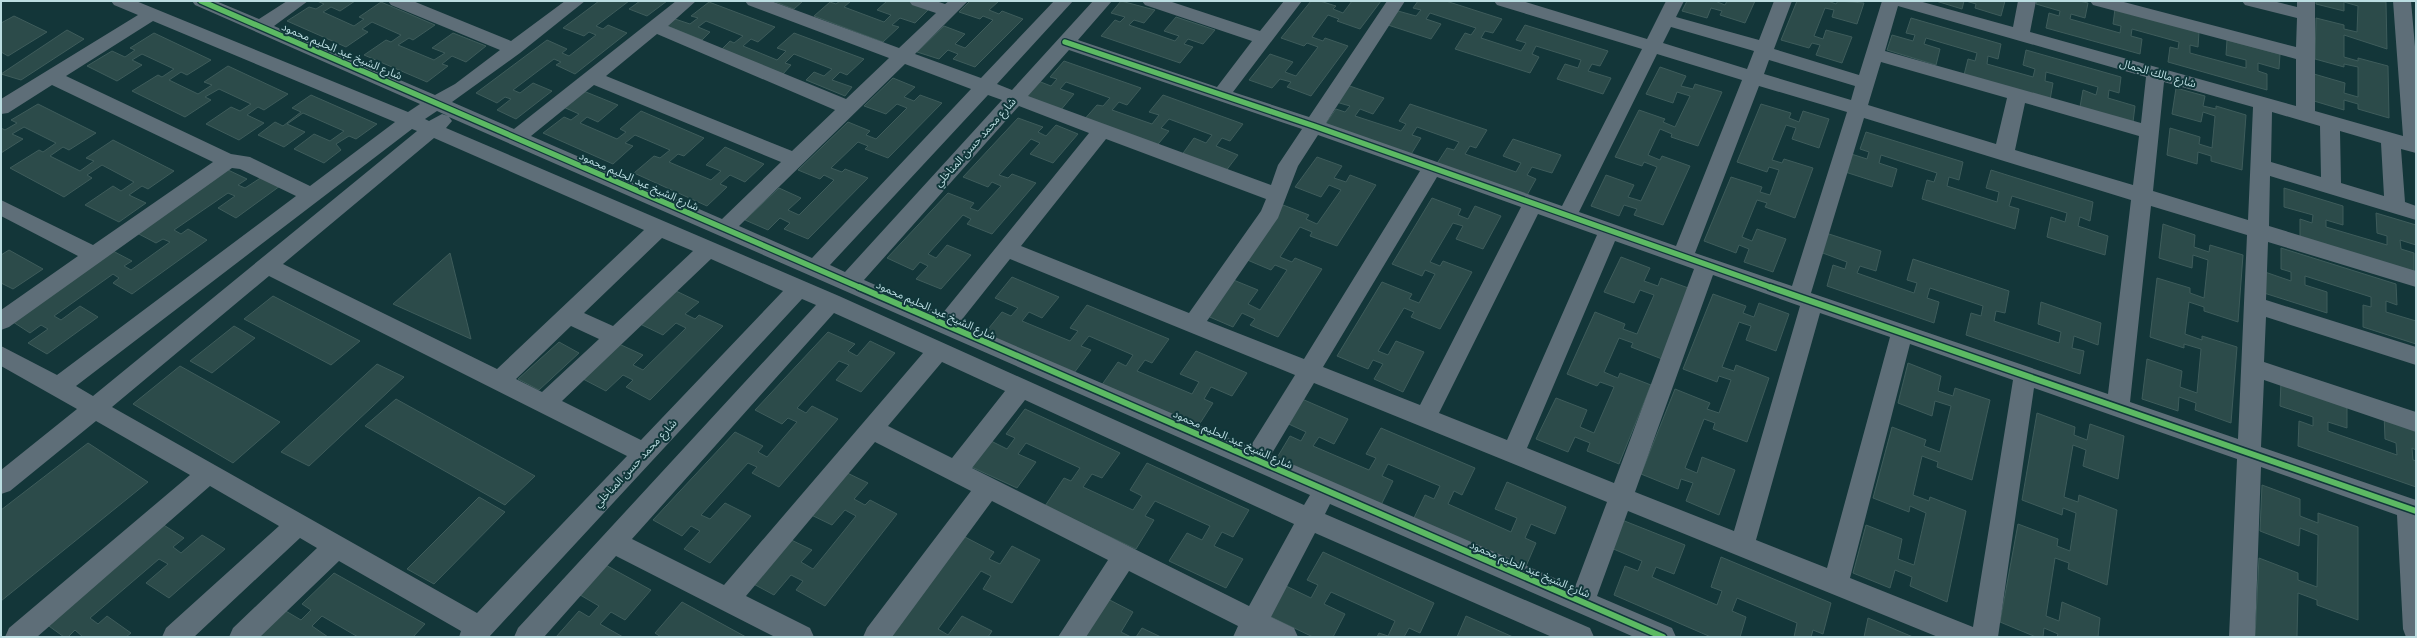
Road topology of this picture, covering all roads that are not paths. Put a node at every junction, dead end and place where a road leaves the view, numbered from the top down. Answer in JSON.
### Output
{"nodes":[{"id":1,"x":201,"y":1,"type":"edge"},
{"id":2,"x":299,"y":1,"type":"edge"},
{"id":3,"x":397,"y":1,"type":"edge"},
{"id":4,"x":687,"y":1,"type":"edge"},
{"id":5,"x":754,"y":1,"type":"edge"},
{"id":6,"x":918,"y":1,"type":"edge"},
{"id":7,"x":1064,"y":1,"type":"edge"},
{"id":8,"x":1103,"y":1,"type":"edge"},
{"id":9,"x":1151,"y":1,"type":"edge"},
{"id":10,"x":1207,"y":1,"type":"edge"},
{"id":11,"x":1293,"y":1,"type":"edge"},
{"id":12,"x":1396,"y":1,"type":"edge"},
{"id":13,"x":1503,"y":1,"type":"edge"},
{"id":14,"x":1675,"y":1,"type":"edge"},
{"id":15,"x":1783,"y":1,"type":"edge"},
{"id":16,"x":1891,"y":1,"type":"edge"},
{"id":17,"x":2027,"y":1,"type":"edge"},
{"id":18,"x":2099,"y":1,"type":"edge"},
{"id":19,"x":2251,"y":1,"type":"edge"},
{"id":20,"x":2402,"y":1,"type":"edge"},
{"id":21,"x":127,"y":2,"type":"edge"},
{"id":22,"x":565,"y":3,"type":"edge"},
{"id":23,"x":1911,"y":3,"type":"edge"},
{"id":24,"x":229,"y":6,"type":"edge"},
{"id":25,"x":953,"y":6,"type":"edge"},
{"id":26,"x":2306,"y":8,"type":"edge"},
{"id":27,"x":151,"y":15,"type":"junction"},
{"id":28,"x":1195,"y":16,"type":"junction"},
{"id":29,"x":1666,"y":20,"type":"junction"},
{"id":30,"x":260,"y":26,"type":"junction"},
{"id":31,"x":655,"y":27,"type":"junction"},
{"id":32,"x":2020,"y":35,"type":"junction"},
{"id":33,"x":1264,"y":38,"type":"junction"},
{"id":34,"x":1066,"y":42,"type":"junction"},
{"id":35,"x":1652,"y":46,"type":"junction"},
{"id":36,"x":514,"y":49,"type":"junction"},
{"id":37,"x":1764,"y":50,"type":"junction"},
{"id":38,"x":1874,"y":54,"type":"junction"},
{"id":39,"x":902,"y":56,"type":"junction"},
{"id":40,"x":2306,"y":56,"type":"junction"},
{"id":41,"x":2156,"y":73,"type":"junction"},
{"id":42,"x":51,"y":77,"type":"junction"},
{"id":43,"x":592,"y":77,"type":"junction"},
{"id":44,"x":1753,"y":77,"type":"junction"},
{"id":45,"x":1866,"y":82,"type":"junction"},
{"id":46,"x":985,"y":86,"type":"junction"},
{"id":47,"x":2017,"y":94,"type":"junction"},
{"id":48,"x":1220,"y":96,"type":"junction"},
{"id":49,"x":1015,"y":98,"type":"junction"},
{"id":50,"x":2263,"y":103,"type":"junction"},
{"id":51,"x":443,"y":106,"type":"junction"},
{"id":52,"x":1,"y":108,"type":"edge"},
{"id":53,"x":849,"y":108,"type":"junction"},
{"id":54,"x":1857,"y":109,"type":"junction"},
{"id":55,"x":2305,"y":115,"type":"junction"},
{"id":56,"x":410,"y":120,"type":"junction"},
{"id":57,"x":2330,"y":122,"type":"junction"},
{"id":58,"x":1314,"y":126,"type":"junction"},
{"id":59,"x":433,"y":130,"type":"junction"},
{"id":60,"x":1102,"y":130,"type":"junction"},
{"id":61,"x":2150,"y":132,"type":"junction"},
{"id":62,"x":516,"y":138,"type":"junction"},
{"id":63,"x":2391,"y":138,"type":"junction"},
{"id":64,"x":2415,"y":145,"type":"edge"},
{"id":65,"x":2004,"y":153,"type":"junction"},
{"id":66,"x":796,"y":160,"type":"junction"},
{"id":67,"x":228,"y":161,"type":"junction"},
{"id":68,"x":2260,"y":166,"type":"junction"},
{"id":69,"x":1432,"y":169,"type":"junction"},
{"id":70,"x":2331,"y":188,"type":"junction"},
{"id":71,"x":312,"y":195,"type":"junction"},
{"id":72,"x":1277,"y":195,"type":"junction"},
{"id":73,"x":2142,"y":196,"type":"junction"},
{"id":74,"x":1533,"y":204,"type":"junction"},
{"id":75,"x":1,"y":207,"type":"edge"},
{"id":76,"x":2395,"y":207,"type":"junction"},
{"id":77,"x":2416,"y":213,"type":"edge"},
{"id":78,"x":1567,"y":216,"type":"junction"},
{"id":79,"x":659,"y":228,"type":"junction"},
{"id":80,"x":724,"y":229,"type":"junction"},
{"id":81,"x":2258,"y":230,"type":"junction"},
{"id":82,"x":1609,"y":231,"type":"junction"},
{"id":83,"x":1007,"y":248,"type":"junction"},
{"id":84,"x":708,"y":249,"type":"junction"},
{"id":85,"x":94,"y":255,"type":"junction"},
{"id":86,"x":1683,"y":256,"type":"junction"},
{"id":87,"x":1706,"y":264,"type":"junction"},
{"id":88,"x":268,"y":266,"type":"junction"},
{"id":89,"x":815,"y":268,"type":"junction"},
{"id":90,"x":2416,"y":279,"type":"edge"},
{"id":91,"x":848,"y":283,"type":"junction"},
{"id":92,"x":799,"y":288,"type":"junction"},
{"id":93,"x":1806,"y":299,"type":"junction"},
{"id":94,"x":831,"y":302,"type":"junction"},
{"id":95,"x":2255,"y":305,"type":"junction"},
{"id":96,"x":568,"y":315,"type":"junction"},
{"id":97,"x":1,"y":321,"type":"edge"},
{"id":98,"x":1193,"y":324,"type":"junction"},
{"id":99,"x":945,"y":325,"type":"junction"},
{"id":100,"x":1902,"y":332,"type":"junction"},
{"id":101,"x":616,"y":337,"type":"junction"},
{"id":102,"x":940,"y":350,"type":"junction"},
{"id":103,"x":1,"y":355,"type":"edge"},
{"id":104,"x":2416,"y":356,"type":"edge"},
{"id":105,"x":2252,"y":367,"type":"junction"},
{"id":106,"x":1309,"y":371,"type":"junction"},
{"id":107,"x":2024,"y":375,"type":"junction"},
{"id":108,"x":499,"y":381,"type":"junction"},
{"id":109,"x":58,"y":387,"type":"junction"},
{"id":110,"x":1021,"y":388,"type":"junction"},
{"id":111,"x":545,"y":403,"type":"junction"},
{"id":112,"x":2118,"y":407,"type":"junction"},
{"id":113,"x":96,"y":408,"type":"junction"},
{"id":114,"x":1424,"y":418,"type":"junction"},
{"id":115,"x":2416,"y":422,"type":"edge"},
{"id":116,"x":872,"y":429,"type":"junction"},
{"id":117,"x":644,"y":453,"type":"junction"},
{"id":118,"x":1513,"y":453,"type":"junction"},
{"id":119,"x":2249,"y":453,"type":"junction"},
{"id":120,"x":1254,"y":460,"type":"junction"},
{"id":121,"x":956,"y":471,"type":"junction"},
{"id":122,"x":209,"y":473,"type":"junction"},
{"id":123,"x":1,"y":484,"type":"edge"},
{"id":124,"x":988,"y":487,"type":"junction"},
{"id":125,"x":1324,"y":490,"type":"junction"},
{"id":126,"x":1621,"y":497,"type":"junction"},
{"id":127,"x":2413,"y":509,"type":"edge"},
{"id":128,"x":1309,"y":519,"type":"junction"},
{"id":129,"x":298,"y":524,"type":"junction"},
{"id":130,"x":613,"y":542,"type":"junction"},
{"id":131,"x":337,"y":546,"type":"junction"},
{"id":132,"x":1742,"y":546,"type":"junction"},
{"id":133,"x":1125,"y":556,"type":"junction"},
{"id":134,"x":1836,"y":584,"type":"junction"},
{"id":135,"x":727,"y":600,"type":"junction"},
{"id":136,"x":1582,"y":603,"type":"junction"},
{"id":137,"x":1250,"y":629,"type":"edge"},
{"id":138,"x":2416,"y":629,"type":"edge"},
{"id":139,"x":476,"y":632,"type":"edge"},
{"id":140,"x":1658,"y":636,"type":"edge"},
{"id":141,"x":18,"y":637,"type":"edge"},
{"id":142,"x":175,"y":637,"type":"edge"},
{"id":143,"x":242,"y":637,"type":"edge"},
{"id":144,"x":527,"y":637,"type":"edge"},
{"id":145,"x":801,"y":637,"type":"edge"},
{"id":146,"x":876,"y":637,"type":"edge"},
{"id":147,"x":1071,"y":637,"type":"edge"},
{"id":148,"x":1285,"y":637,"type":"edge"},
{"id":149,"x":1581,"y":637,"type":"edge"},
{"id":150,"x":1968,"y":637,"type":"edge"},
{"id":151,"x":1985,"y":637,"type":"edge"},
{"id":152,"x":2242,"y":637,"type":"edge"}],
"edges":[{"from":1,"to":24,"type":"street","name":"شارع الشيخ عبد الحليم محمود"},
{"from":2,"to":30,"type":"street"},
{"from":3,"to":36,"type":"street"},
{"from":4,"to":31,"type":"street"},
{"from":5,"to":39,"type":"street"},
{"from":6,"to":25,"type":"street"},
{"from":7,"to":46,"type":"street"},
{"from":8,"to":34,"type":"street","name":"شارع محمد حسن المناخلي"},
{"from":9,"to":28,"type":"street"},
{"from":10,"to":28,"type":"street"},
{"from":11,"to":33,"type":"street"},
{"from":12,"to":58,"type":"street"},
{"from":13,"to":35,"type":"street"},
{"from":14,"to":29,"type":"street"},
{"from":15,"to":37,"type":"street"},
{"from":16,"to":38,"type":"street"},
{"from":17,"to":32,"type":"street"},
{"from":18,"to":40,"type":"street"},
{"from":19,"to":26,"type":"street"},
{"from":20,"to":64,"type":"street"},
{"from":21,"to":27,"type":"street"},
{"from":22,"to":36,"type":"street"},
{"from":23,"to":32,"type":"street","name":"شارع مالك الجمال"},
{"from":24,"to":30,"type":"street","name":"شارع الشيخ عبد الحليم محمود"},
{"from":25,"to":39,"type":"street"},
{"from":26,"to":40,"type":"street"},
{"from":27,"to":42,"type":"street"},
{"from":27,"to":56,"type":"street"},
{"from":28,"to":33,"type":"street"},
{"from":29,"to":35,"type":"street"},
{"from":29,"to":37,"type":"street"},
{"from":30,"to":51,"type":"street","name":"شارع الشيخ عبد الحليم محمود"},
{"from":31,"to":43,"type":"street"},
{"from":31,"to":53,"type":"street"},
{"from":32,"to":41,"type":"street","name":"شارع مالك الجمال"},
{"from":33,"to":48,"type":"street"},
{"from":34,"to":48,"type":"street"},
{"from":34,"to":49,"type":"street","name":"شارع محمد حسن المناخلي"},
{"from":35,"to":44,"type":"street"},
{"from":35,"to":78,"type":"street"},
{"from":36,"to":51,"type":"street"},
{"from":37,"to":44,"type":"street"},
{"from":37,"to":45,"type":"street"},
{"from":38,"to":45,"type":"street"},
{"from":38,"to":47,"type":"street"},
{"from":39,"to":46,"type":"street"},
{"from":39,"to":53,"type":"street"},
{"from":40,"to":55,"type":"street"},
{"from":41,"to":50,"type":"street","name":"شارع مالك الجمال"},
{"from":41,"to":61,"type":"street"},
{"from":42,"to":52,"type":"street"},
{"from":42,"to":67,"type":"street"},
{"from":43,"to":62,"type":"street"},
{"from":43,"to":66,"type":"street"},
{"from":44,"to":54,"type":"street"},
{"from":44,"to":86,"type":"street"},
{"from":45,"to":54,"type":"street"},
{"from":46,"to":49,"type":"street"},
{"from":46,"to":89,"type":"street"},
{"from":47,"to":61,"type":"street"},
{"from":47,"to":65,"type":"street"},
{"from":48,"to":58,"type":"street"},
{"from":49,"to":60,"type":"street"},
{"from":49,"to":91,"type":"street","name":"شارع محمد حسن المناخلي"},
{"from":50,"to":55,"type":"street","name":"شارع مالك الجمال"},
{"from":50,"to":68,"type":"street"},
{"from":51,"to":56,"type":"street"},
{"from":51,"to":59,"type":"street"},
{"from":51,"to":62,"type":"street","name":"شارع الشيخ عبد الحليم محمود"},
{"from":53,"to":66,"type":"street"},
{"from":54,"to":65,"type":"street"},
{"from":54,"to":93,"type":"street"},
{"from":55,"to":57,"type":"street","name":"شارع مالك الجمال"},
{"from":56,"to":59,"type":"street"},
{"from":56,"to":71,"type":"street"},
{"from":57,"to":63,"type":"street","name":"شارع مالك الجمال"},
{"from":57,"to":70,"type":"street"},
{"from":58,"to":69,"type":"street"},
{"from":58,"to":72,"type":"street"},
{"from":59,"to":79,"type":"street"},
{"from":59,"to":88,"type":"street"},
{"from":60,"to":72,"type":"street"},
{"from":60,"to":83,"type":"street"},
{"from":61,"to":73,"type":"street"},
{"from":62,"to":80,"type":"street","name":"شارع الشيخ عبد الحليم محمود"},
{"from":63,"to":64,"type":"street","name":"شارع مالك الجمال"},
{"from":63,"to":76,"type":"street"},
{"from":65,"to":73,"type":"street"},
{"from":66,"to":80,"type":"street"},
{"from":67,"to":71,"type":"street"},
{"from":67,"to":85,"type":"street"},
{"from":68,"to":70,"type":"street"},
{"from":68,"to":81,"type":"street"},
{"from":69,"to":74,"type":"street"},
{"from":69,"to":106,"type":"street"},
{"from":70,"to":76,"type":"street"},
{"from":71,"to":109,"type":"street"},
{"from":72,"to":98,"type":"street"},
{"from":73,"to":81,"type":"street"},
{"from":73,"to":112,"type":"street"},
{"from":74,"to":78,"type":"street"},
{"from":74,"to":114,"type":"street"},
{"from":75,"to":85,"type":"street"},
{"from":76,"to":77,"type":"street"},
{"from":78,"to":82,"type":"street"},
{"from":79,"to":84,"type":"street"},
{"from":79,"to":96,"type":"street"},
{"from":80,"to":89,"type":"street","name":"شارع الشيخ عبد الحليم محمود"},
{"from":81,"to":90,"type":"street"},
{"from":81,"to":95,"type":"street"},
{"from":82,"to":86,"type":"street"},
{"from":82,"to":118,"type":"street"},
{"from":83,"to":98,"type":"street"},
{"from":83,"to":99,"type":"street"},
{"from":84,"to":92,"type":"street"},
{"from":84,"to":101,"type":"street"},
{"from":85,"to":97,"type":"street"},
{"from":86,"to":87,"type":"street"},
{"from":87,"to":93,"type":"street"},
{"from":87,"to":126,"type":"street"},
{"from":88,"to":108,"type":"street"},
{"from":88,"to":113,"type":"street"},
{"from":89,"to":91,"type":"street","name":"شارع الشيخ عبد الحليم محمود"},
{"from":91,"to":99,"type":"street","name":"شارع الشيخ عبد الحليم محمود"},
{"from":92,"to":94,"type":"street"},
{"from":92,"to":117,"type":"street","name":"شارع محمد حسن المناخلي"},
{"from":93,"to":100,"type":"street"},
{"from":93,"to":132,"type":"street"},
{"from":94,"to":102,"type":"street"},
{"from":94,"to":130,"type":"street"},
{"from":95,"to":104,"type":"street"},
{"from":95,"to":105,"type":"street"},
{"from":96,"to":101,"type":"street"},
{"from":96,"to":108,"type":"street"},
{"from":98,"to":106,"type":"street"},
{"from":99,"to":120,"type":"street","name":"شارع الشيخ عبد الحليم محمود"},
{"from":100,"to":107,"type":"street"},
{"from":100,"to":134,"type":"street"},
{"from":101,"to":111,"type":"street"},
{"from":102,"to":110,"type":"street"},
{"from":102,"to":116,"type":"street"},
{"from":103,"to":109,"type":"street"},
{"from":105,"to":115,"type":"street"},
{"from":105,"to":119,"type":"street"},
{"from":106,"to":114,"type":"street"},
{"from":106,"to":120,"type":"street"},
{"from":107,"to":112,"type":"street"},
{"from":107,"to":151,"type":"street"},
{"from":108,"to":111,"type":"street"},
{"from":109,"to":113,"type":"street"},
{"from":110,"to":121,"type":"street"},
{"from":110,"to":128,"type":"street"},
{"from":111,"to":117,"type":"street"},
{"from":112,"to":119,"type":"street"},
{"from":113,"to":122,"type":"street"},
{"from":113,"to":123,"type":"street"},
{"from":114,"to":118,"type":"street"},
{"from":116,"to":121,"type":"street"},
{"from":116,"to":135,"type":"street"},
{"from":117,"to":139,"type":"street","name":"شارع محمد حسن المناخلي"},
{"from":118,"to":126,"type":"street"},
{"from":119,"to":127,"type":"street"},
{"from":119,"to":152,"type":"street"},
{"from":120,"to":125,"type":"street","name":"شارع الشيخ عبد الحليم محمود"},
{"from":121,"to":124,"type":"street"},
{"from":122,"to":129,"type":"street"},
{"from":122,"to":141,"type":"street"},
{"from":124,"to":133,"type":"street"},
{"from":124,"to":146,"type":"street"},
{"from":125,"to":128,"type":"street"},
{"from":125,"to":136,"type":"street","name":"شارع الشيخ عبد الحليم محمود"},
{"from":126,"to":132,"type":"street"},
{"from":126,"to":136,"type":"street"},
{"from":127,"to":138,"type":"street"},
{"from":128,"to":137,"type":"street"},
{"from":128,"to":149,"type":"street"},
{"from":129,"to":131,"type":"street"},
{"from":129,"to":142,"type":"street"},
{"from":130,"to":135,"type":"street"},
{"from":130,"to":144,"type":"street"},
{"from":131,"to":139,"type":"street"},
{"from":131,"to":143,"type":"street"},
{"from":132,"to":134,"type":"street"},
{"from":133,"to":137,"type":"street"},
{"from":133,"to":147,"type":"street"},
{"from":134,"to":150,"type":"street"},
{"from":135,"to":145,"type":"street"},
{"from":136,"to":140,"type":"street","name":"شارع الشيخ عبد الحليم محمود"},
{"from":137,"to":148,"type":"street"}]}
